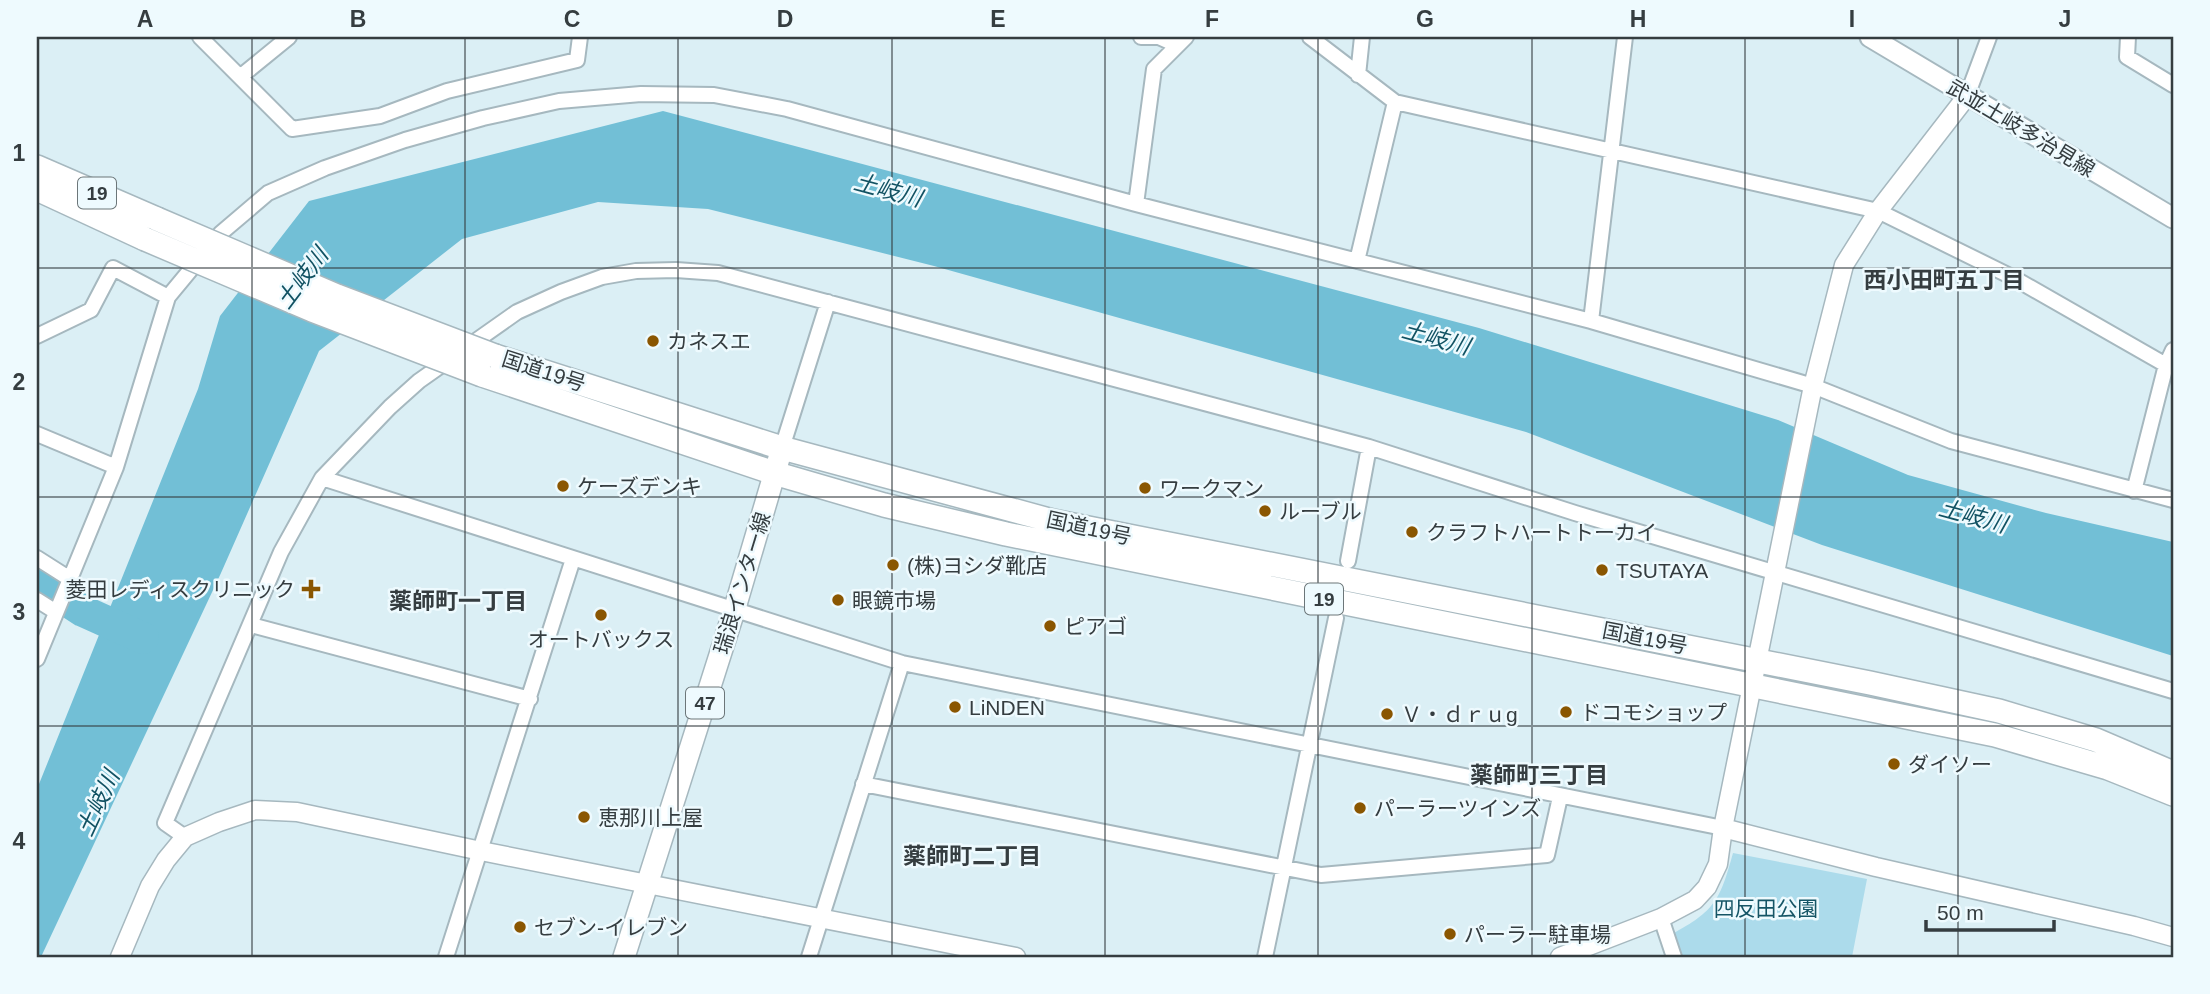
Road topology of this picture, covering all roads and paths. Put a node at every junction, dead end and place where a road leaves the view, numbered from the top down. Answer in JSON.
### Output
{"nodes":[{"id":1,"x":200,"y":37,"type":"edge"},
{"id":2,"x":289,"y":37,"type":"edge"},
{"id":3,"x":580,"y":37,"type":"edge"},
{"id":4,"x":1141,"y":37,"type":"edge"},
{"id":5,"x":1310,"y":37,"type":"edge"},
{"id":6,"x":1362,"y":37,"type":"edge"},
{"id":7,"x":1625,"y":37,"type":"edge"},
{"id":8,"x":1870,"y":37,"type":"edge"},
{"id":9,"x":1989,"y":37,"type":"edge"},
{"id":10,"x":2128,"y":37,"type":"edge"},
{"id":11,"x":1181,"y":41,"type":"edge"},
{"id":12,"x":1358,"y":75,"type":"junction"},
{"id":13,"x":240,"y":77,"type":"junction"},
{"id":14,"x":2173,"y":85,"type":"edge"},
{"id":15,"x":1967,"y":96,"type":"junction"},
{"id":16,"x":1395,"y":102,"type":"junction"},
{"id":17,"x":1612,"y":151,"type":"junction"},
{"id":18,"x":37,"y":167,"type":"edge"},
{"id":19,"x":37,"y":189,"type":"edge"},
{"id":20,"x":1136,"y":204,"type":"junction"},
{"id":21,"x":1878,"y":211,"type":"junction"},
{"id":22,"x":2173,"y":218,"type":"edge"},
{"id":23,"x":1357,"y":261,"type":"junction"},
{"id":24,"x":168,"y":297,"type":"junction"},
{"id":25,"x":828,"y":302,"type":"junction"},
{"id":26,"x":1591,"y":321,"type":"junction"},
{"id":27,"x":37,"y":335,"type":"edge"},
{"id":28,"x":2173,"y":350,"type":"edge"},
{"id":29,"x":2169,"y":366,"type":"edge"},
{"id":30,"x":1811,"y":394,"type":"junction"},
{"id":31,"x":37,"y":434,"type":"edge"},
{"id":32,"x":1369,"y":447,"type":"junction"},
{"id":33,"x":782,"y":448,"type":"junction"},
{"id":34,"x":116,"y":467,"type":"junction"},
{"id":35,"x":774,"y":474,"type":"junction"},
{"id":36,"x":321,"y":478,"type":"junction"},
{"id":37,"x":2134,"y":491,"type":"junction"},
{"id":38,"x":2173,"y":500,"type":"edge"},
{"id":39,"x":37,"y":558,"type":"edge"},
{"id":40,"x":573,"y":559,"type":"junction"},
{"id":41,"x":1348,"y":561,"type":"dead end"},
{"id":42,"x":1775,"y":570,"type":"junction"},
{"id":43,"x":69,"y":579,"type":"junction"},
{"id":44,"x":37,"y":600,"type":"edge"},
{"id":45,"x":734,"y":611,"type":"junction"},
{"id":46,"x":56,"y":612,"type":"junction"},
{"id":47,"x":1336,"y":618,"type":"dead end"},
{"id":48,"x":251,"y":625,"type":"junction"},
{"id":49,"x":37,"y":659,"type":"edge"},
{"id":50,"x":1757,"y":660,"type":"junction"},
{"id":51,"x":902,"y":663,"type":"junction"},
{"id":52,"x":1752,"y":686,"type":"junction"},
{"id":53,"x":2173,"y":691,"type":"edge"},
{"id":54,"x":530,"y":699,"type":"junction"},
{"id":55,"x":1310,"y":745,"type":"junction"},
{"id":56,"x":2173,"y":773,"type":"edge"},
{"id":57,"x":863,"y":784,"type":"junction"},
{"id":58,"x":2173,"y":794,"type":"edge"},
{"id":59,"x":1560,"y":797,"type":"junction"},
{"id":60,"x":1723,"y":828,"type":"junction"},
{"id":61,"x":185,"y":837,"type":"junction"},
{"id":62,"x":481,"y":851,"type":"junction"},
{"id":63,"x":1283,"y":869,"type":"junction"},
{"id":64,"x":649,"y":884,"type":"junction"},
{"id":65,"x":1661,"y":918,"type":"junction"},
{"id":66,"x":821,"y":920,"type":"junction"},
{"id":67,"x":2173,"y":937,"type":"edge"},
{"id":68,"x":120,"y":957,"type":"edge"},
{"id":69,"x":446,"y":957,"type":"edge"},
{"id":70,"x":624,"y":957,"type":"edge"},
{"id":71,"x":809,"y":957,"type":"edge"},
{"id":72,"x":1016,"y":957,"type":"edge"},
{"id":73,"x":1265,"y":957,"type":"edge"},
{"id":74,"x":1560,"y":957,"type":"edge"},
{"id":75,"x":1674,"y":957,"type":"edge"}],
"edges":[{"from":1,"to":13,"type":"street"},
{"from":2,"to":13,"type":"street"},
{"from":3,"to":13,"type":"street"},
{"from":4,"to":11,"type":"street"},
{"from":5,"to":12,"type":"street"},
{"from":6,"to":12,"type":"street"},
{"from":7,"to":17,"type":"street"},
{"from":8,"to":15,"type":"main road","name":"武並土岐多治見線"},
{"from":9,"to":15,"type":"street"},
{"from":10,"to":14,"type":"street"},
{"from":11,"to":20,"type":"street"},
{"from":12,"to":16,"type":"street"},
{"from":15,"to":21,"type":"street"},
{"from":15,"to":22,"type":"main road","name":"武並土岐多治見線"},
{"from":16,"to":17,"type":"street"},
{"from":16,"to":23,"type":"street"},
{"from":17,"to":21,"type":"street"},
{"from":17,"to":26,"type":"street"},
{"from":18,"to":33,"type":"highway","name":"国道19号","number":"19","bridge":true},
{"from":19,"to":35,"type":"highway","name":"国道19号","number":"19","bridge":true},
{"from":20,"to":23,"type":"street"},
{"from":20,"to":24,"type":"street"},
{"from":21,"to":29,"type":"street"},
{"from":21,"to":30,"type":"street"},
{"from":23,"to":26,"type":"street"},
{"from":24,"to":27,"type":"street"},
{"from":24,"to":34,"type":"street"},
{"from":25,"to":32,"type":"street"},
{"from":25,"to":33,"type":"street"},
{"from":25,"to":36,"type":"street"},
{"from":26,"to":30,"type":"street"},
{"from":28,"to":29,"type":"street"},
{"from":29,"to":37,"type":"street"},
{"from":30,"to":37,"type":"street"},
{"from":30,"to":42,"type":"street"},
{"from":31,"to":34,"type":"street"},
{"from":32,"to":41,"type":"street"},
{"from":32,"to":42,"type":"street"},
{"from":33,"to":35,"type":"main road","name":"瑞浪インター線","number":"47"},
{"from":33,"to":50,"type":"highway","name":"国道19号","number":"19"},
{"from":34,"to":43,"type":"street"},
{"from":35,"to":45,"type":"main road","name":"瑞浪インター線","number":"47"},
{"from":35,"to":52,"type":"highway","name":"国道19号","number":"19"},
{"from":36,"to":40,"type":"street"},
{"from":36,"to":48,"type":"street"},
{"from":37,"to":38,"type":"street"},
{"from":39,"to":43,"type":"street"},
{"from":40,"to":45,"type":"street"},
{"from":40,"to":54,"type":"street"},
{"from":42,"to":50,"type":"street"},
{"from":42,"to":53,"type":"street"},
{"from":43,"to":46,"type":"street"},
{"from":44,"to":46,"type":"street"},
{"from":45,"to":51,"type":"street"},
{"from":45,"to":64,"type":"main road","name":"瑞浪インター線","number":"47"},
{"from":46,"to":49,"type":"street"},
{"from":47,"to":55,"type":"street"},
{"from":48,"to":54,"type":"street"},
{"from":48,"to":61,"type":"street"},
{"from":50,"to":52,"type":"street"},
{"from":50,"to":56,"type":"highway","name":"国道19号","number":"19"},
{"from":51,"to":55,"type":"street"},
{"from":51,"to":57,"type":"street"},
{"from":52,"to":58,"type":"highway","name":"国道19号","number":"19"},
{"from":52,"to":60,"type":"street"},
{"from":54,"to":62,"type":"street"},
{"from":55,"to":59,"type":"street"},
{"from":55,"to":63,"type":"street"},
{"from":57,"to":63,"type":"street"},
{"from":57,"to":66,"type":"street"},
{"from":59,"to":60,"type":"street"},
{"from":59,"to":63,"type":"street"},
{"from":60,"to":65,"type":"street"},
{"from":60,"to":67,"type":"street"},
{"from":61,"to":62,"type":"street"},
{"from":61,"to":68,"type":"street"},
{"from":62,"to":64,"type":"street"},
{"from":62,"to":69,"type":"street"},
{"from":63,"to":73,"type":"street"},
{"from":64,"to":66,"type":"street"},
{"from":64,"to":70,"type":"main road","name":"瑞浪インター線","number":"47"},
{"from":65,"to":74,"type":"street"},
{"from":65,"to":75,"type":"street"},
{"from":66,"to":71,"type":"street"},
{"from":66,"to":72,"type":"street"}]}
